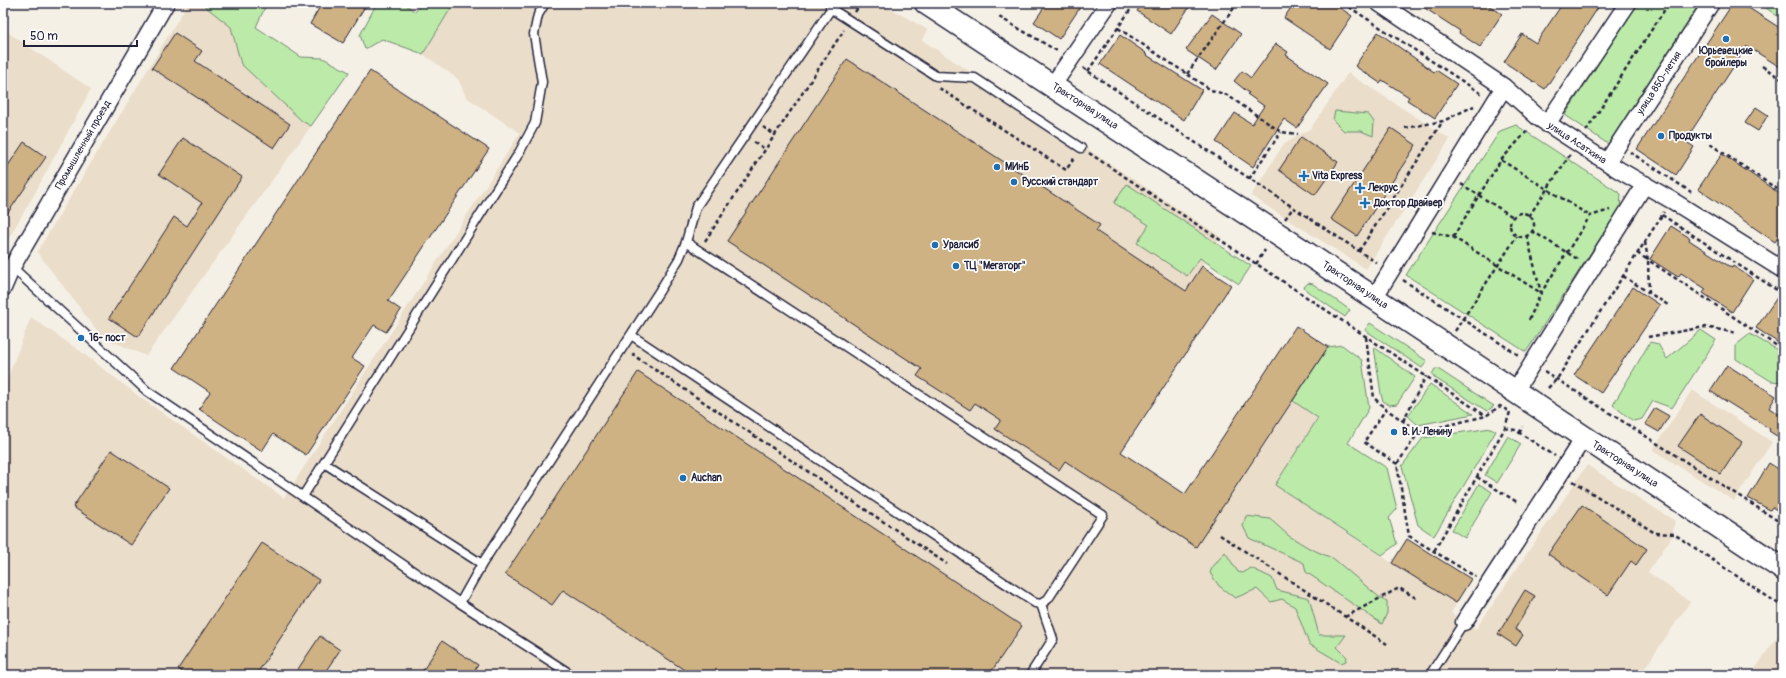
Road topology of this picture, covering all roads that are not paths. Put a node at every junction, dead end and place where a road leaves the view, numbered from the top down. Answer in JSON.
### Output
{"nodes":[{"id":1,"x":166,"y":3,"type":"edge"},
{"id":2,"x":544,"y":3,"type":"edge"},
{"id":3,"x":926,"y":3,"type":"edge"},
{"id":4,"x":1109,"y":3,"type":"edge"},
{"id":5,"x":1378,"y":3,"type":"edge"},
{"id":6,"x":1628,"y":3,"type":"edge"},
{"id":7,"x":1711,"y":3,"type":"edge"},
{"id":8,"x":833,"y":6,"type":"edge"},
{"id":9,"x":1053,"y":85,"type":"junction"},
{"id":10,"x":1504,"y":87,"type":"junction"},
{"id":11,"x":1543,"y":121,"type":"junction"},
{"id":12,"x":1081,"y":148,"type":"road end"},
{"id":13,"x":1607,"y":162,"type":"junction"},
{"id":14,"x":1645,"y":184,"type":"junction"},
{"id":15,"x":686,"y":242,"type":"junction"},
{"id":16,"x":12,"y":267,"type":"junction"},
{"id":17,"x":1783,"y":270,"type":"edge"},
{"id":18,"x":3,"y":288,"type":"edge"},
{"id":19,"x":1374,"y":298,"type":"junction"},
{"id":20,"x":631,"y":335,"type":"junction"},
{"id":21,"x":1515,"y":391,"type":"junction"},
{"id":22,"x":1584,"y":437,"type":"junction"},
{"id":23,"x":324,"y":464,"type":"junction"},
{"id":24,"x":303,"y":496,"type":"junction"},
{"id":25,"x":482,"y":564,"type":"junction"},
{"id":26,"x":1783,"y":569,"type":"edge"},
{"id":27,"x":460,"y":603,"type":"junction"},
{"id":28,"x":1041,"y":604,"type":"junction"},
{"id":29,"x":1464,"y":622,"type":"joint"},
{"id":30,"x":572,"y":675,"type":"edge"},
{"id":31,"x":1030,"y":675,"type":"edge"},
{"id":32,"x":1430,"y":675,"type":"edge"}],
"edges":[{"from":1,"to":16,"type":"street","name":"Промышленный проезд"},
{"from":2,"to":23,"type":"lane"},
{"from":3,"to":9,"type":"main road","name":"Тракторная улица"},
{"from":4,"to":9,"type":"street"},
{"from":5,"to":10,"type":"street","name":"улица Асаткина"},
{"from":6,"to":11,"type":"street"},
{"from":7,"to":13,"type":"street","name":"улица 850-летия"},
{"from":8,"to":12,"type":"lane"},
{"from":8,"to":15,"type":"lane"},
{"from":9,"to":19,"type":"main road","name":"Тракторная улица"},
{"from":10,"to":11,"type":"street","name":"улица Асаткина"},
{"from":10,"to":19,"type":"street"},
{"from":11,"to":13,"type":"street","name":"улица Асаткина"},
{"from":13,"to":14,"type":"street","name":"улица Асаткина"},
{"from":14,"to":17,"type":"street","name":"улица Асаткина"},
{"from":14,"to":21,"type":"street"},
{"from":15,"to":20,"type":"lane"},
{"from":15,"to":28,"type":"lane"},
{"from":16,"to":18,"type":"street","name":"Промышленный проезд"},
{"from":16,"to":24,"type":"lane"},
{"from":19,"to":21,"type":"main road","name":"Тракторная улица"},
{"from":20,"to":25,"type":"lane"},
{"from":20,"to":28,"type":"lane"},
{"from":21,"to":22,"type":"main road","name":"Тракторная улица"},
{"from":22,"to":26,"type":"main road","name":"Тракторная улица"},
{"from":22,"to":29,"type":"street"},
{"from":23,"to":24,"type":"lane"},
{"from":23,"to":25,"type":"lane"},
{"from":24,"to":27,"type":"lane"},
{"from":25,"to":27,"type":"lane"},
{"from":27,"to":30,"type":"lane"},
{"from":28,"to":31,"type":"lane"},
{"from":29,"to":32,"type":"lane"}]}
